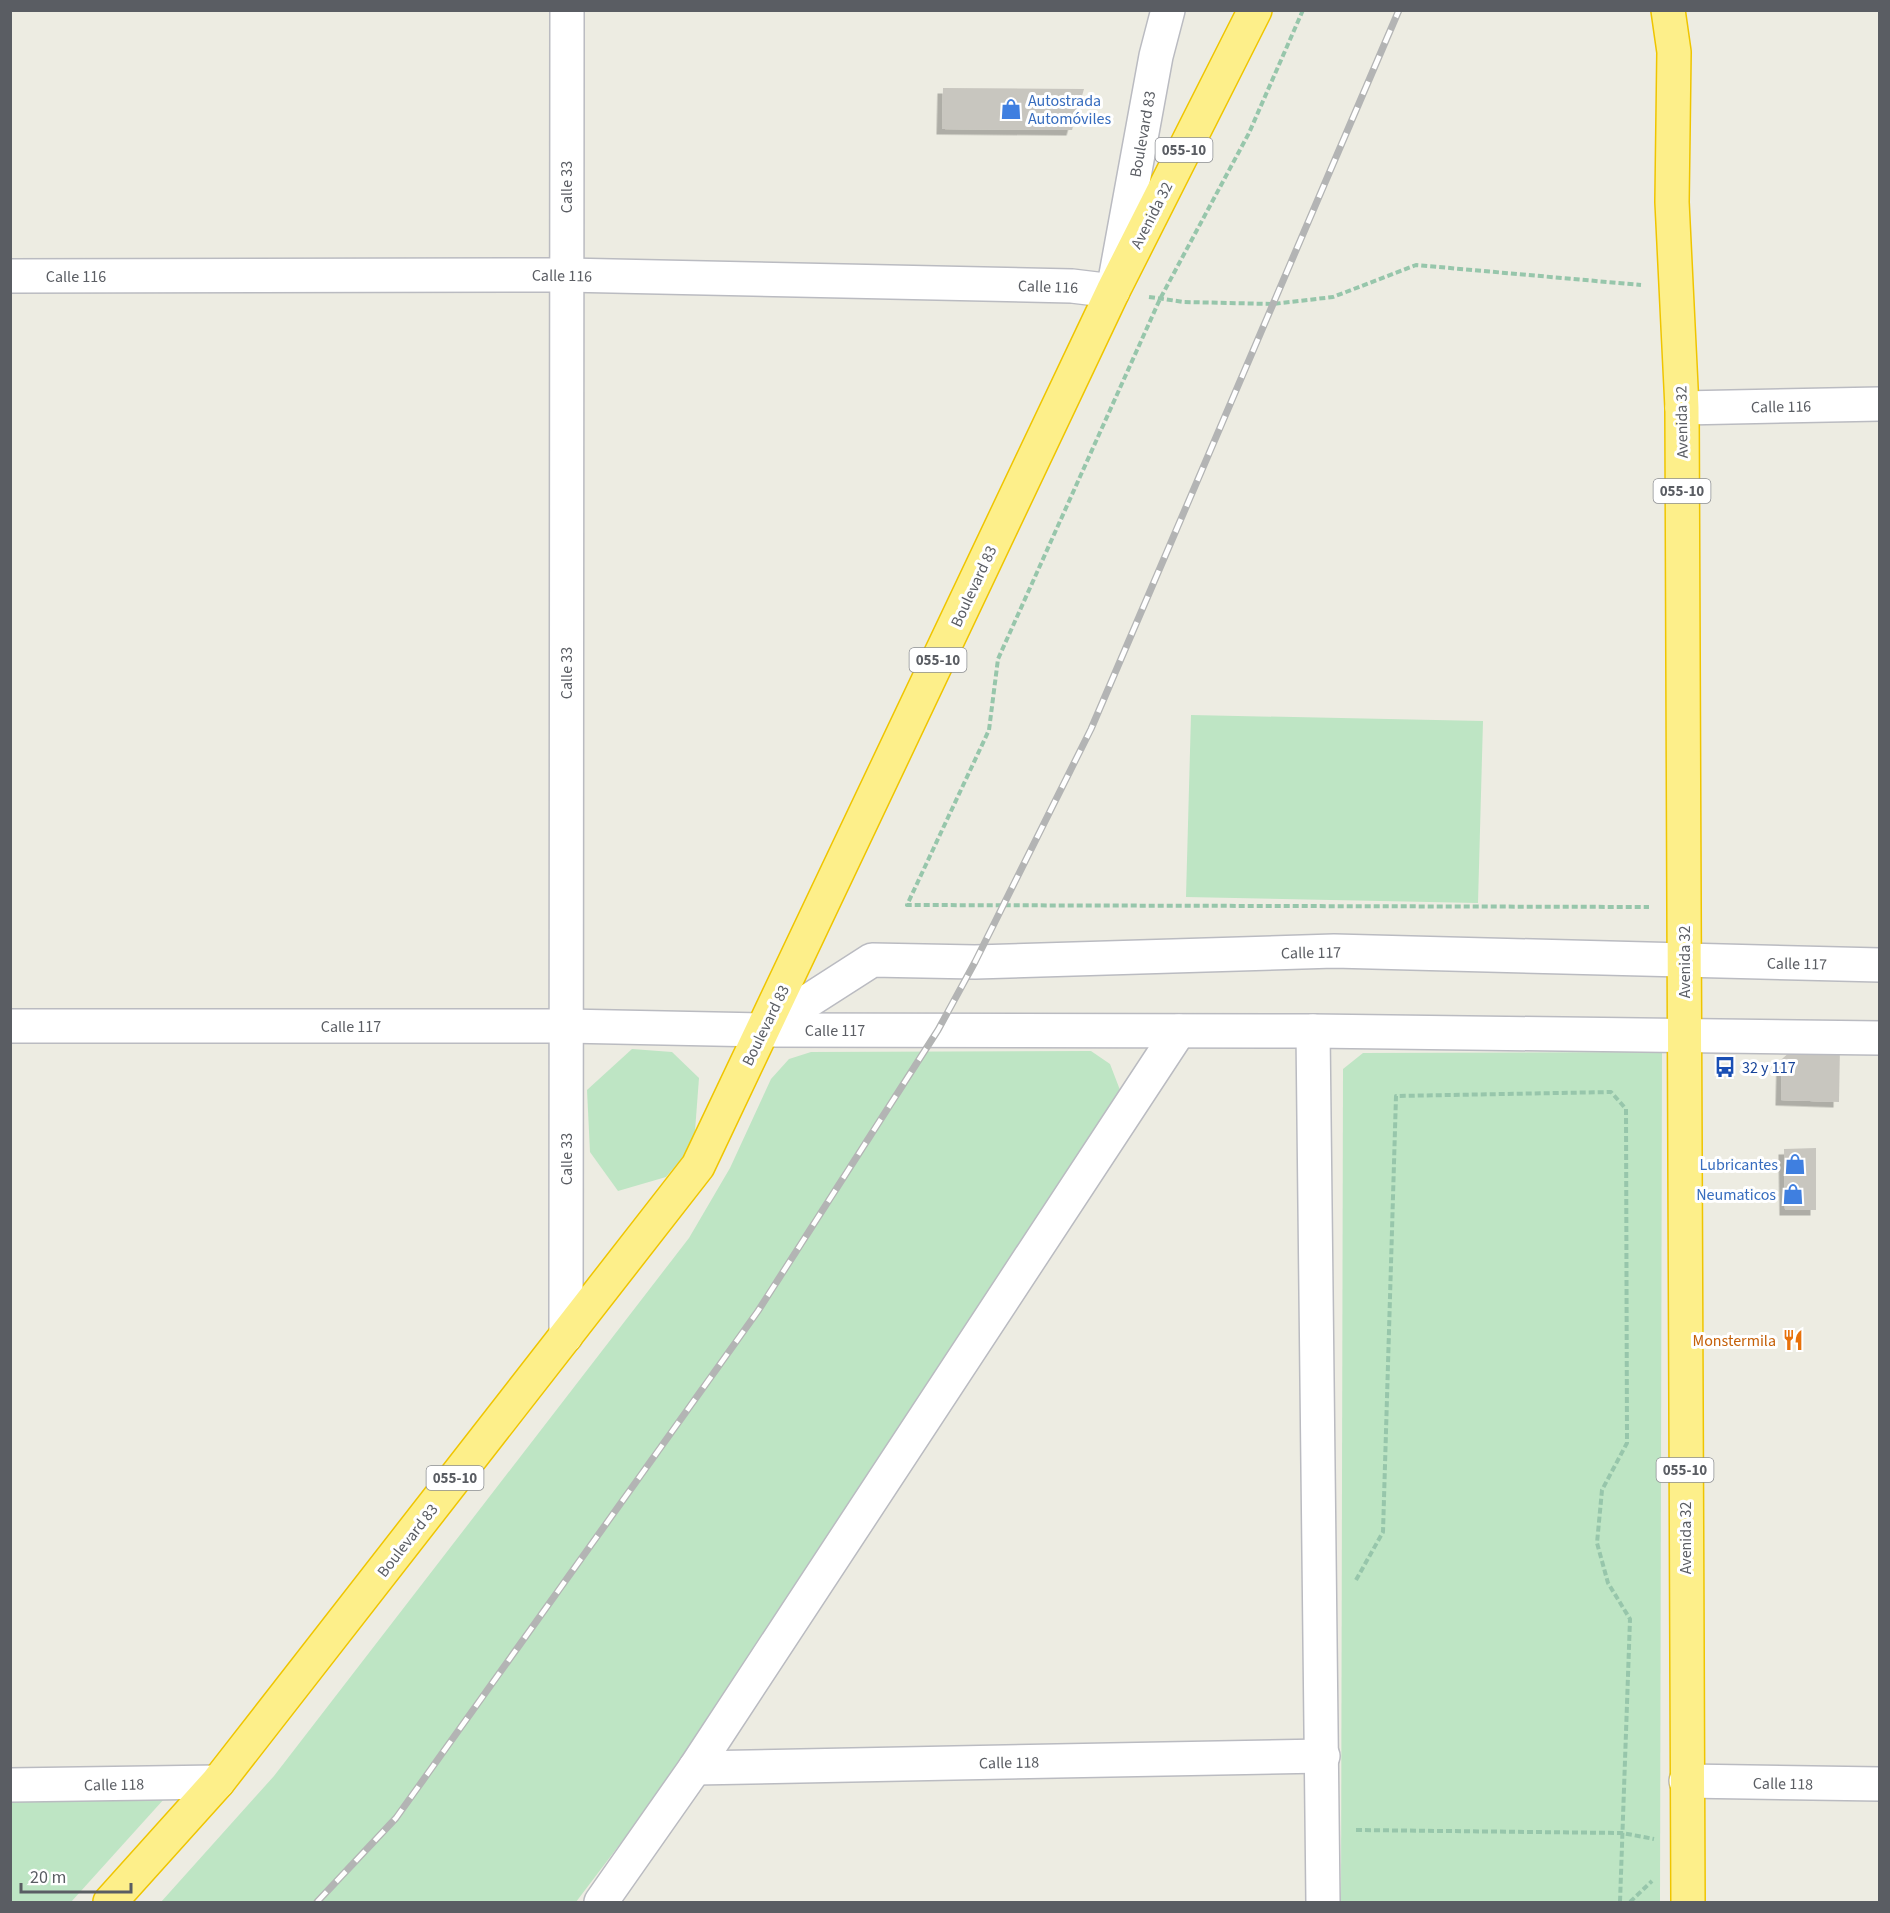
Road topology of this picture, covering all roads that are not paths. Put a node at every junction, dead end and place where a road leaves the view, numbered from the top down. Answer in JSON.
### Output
{"nodes":[{"id":1,"x":567,"y":10,"type":"edge"},
{"id":2,"x":1168,"y":10,"type":"edge"},
{"id":3,"x":1255,"y":10,"type":"edge"},
{"id":4,"x":1670,"y":14,"type":"edge"},
{"id":5,"x":566,"y":275,"type":"junction"},
{"id":6,"x":10,"y":276,"type":"edge"},
{"id":7,"x":1113,"y":291,"type":"junction"},
{"id":8,"x":1880,"y":404,"type":"edge"},
{"id":9,"x":1682,"y":408,"type":"junction"},
{"id":10,"x":1684,"y":962,"type":"junction"},
{"id":11,"x":1880,"y":964,"type":"edge"},
{"id":12,"x":10,"y":1026,"type":"edge"},
{"id":13,"x":566,"y":1026,"type":"junction"},
{"id":14,"x":763,"y":1030,"type":"junction"},
{"id":15,"x":1179,"y":1031,"type":"junction"},
{"id":16,"x":1313,"y":1031,"type":"junction"},
{"id":17,"x":1683,"y":1037,"type":"junction"},
{"id":18,"x":1880,"y":1038,"type":"edge"},
{"id":19,"x":566,"y":1336,"type":"junction"},
{"id":20,"x":1323,"y":1756,"type":"junction"},
{"id":21,"x":695,"y":1768,"type":"junction"},
{"id":22,"x":1686,"y":1781,"type":"junction"},
{"id":23,"x":218,"y":1782,"type":"junction"},
{"id":24,"x":1880,"y":1784,"type":"edge"},
{"id":25,"x":10,"y":1785,"type":"edge"},
{"id":26,"x":110,"y":1902,"type":"edge"},
{"id":27,"x":601,"y":1902,"type":"edge"},
{"id":28,"x":1323,"y":1902,"type":"edge"},
{"id":29,"x":1688,"y":1902,"type":"edge"}],
"edges":[{"from":1,"to":5,"type":"street","name":"Calle 33"},
{"from":2,"to":7,"type":"street","name":"Boulevard 83"},
{"from":3,"to":7,"type":"highway","name":"Avenida 32","number":"055-10"},
{"from":4,"to":9,"type":"highway","name":"Avenida 32","number":"055-10"},
{"from":5,"to":6,"type":"street","name":"Calle 116"},
{"from":5,"to":7,"type":"street","name":"Calle 116"},
{"from":5,"to":13,"type":"street","name":"Calle 33"},
{"from":7,"to":14,"type":"highway","name":"Boulevard 83","number":"055-10"},
{"from":8,"to":9,"type":"street","name":"Calle 116"},
{"from":9,"to":10,"type":"highway","name":"Avenida 32","number":"055-10"},
{"from":10,"to":11,"type":"street","name":"Calle 117"},
{"from":10,"to":14,"type":"street","name":"Calle 117"},
{"from":10,"to":17,"type":"highway","name":"Avenida 32","number":"055-10"},
{"from":12,"to":13,"type":"street","name":"Calle 117"},
{"from":13,"to":14,"type":"street","name":"Calle 117"},
{"from":13,"to":19,"type":"street","name":"Calle 33"},
{"from":14,"to":15,"type":"street","name":"Calle 117"},
{"from":14,"to":19,"type":"highway","name":"Boulevard 83","number":"055-10"},
{"from":15,"to":16,"type":"street","name":"Calle 117"},
{"from":15,"to":21,"type":"street"},
{"from":16,"to":17,"type":"street","name":"Calle 117"},
{"from":16,"to":20,"type":"street"},
{"from":17,"to":18,"type":"street","name":"Calle 117"},
{"from":17,"to":22,"type":"highway","name":"Avenida 32","number":"055-10"},
{"from":19,"to":23,"type":"highway","name":"Boulevard 83","number":"055-10"},
{"from":20,"to":21,"type":"street","name":"Calle 118"},
{"from":20,"to":28,"type":"street"},
{"from":21,"to":27,"type":"street"},
{"from":22,"to":24,"type":"street","name":"Calle 118"},
{"from":22,"to":29,"type":"highway","name":"Avenida 32","number":"055-10"},
{"from":23,"to":25,"type":"street","name":"Calle 118"},
{"from":23,"to":26,"type":"highway","name":"Boulevard 83","number":"055-10"}]}
